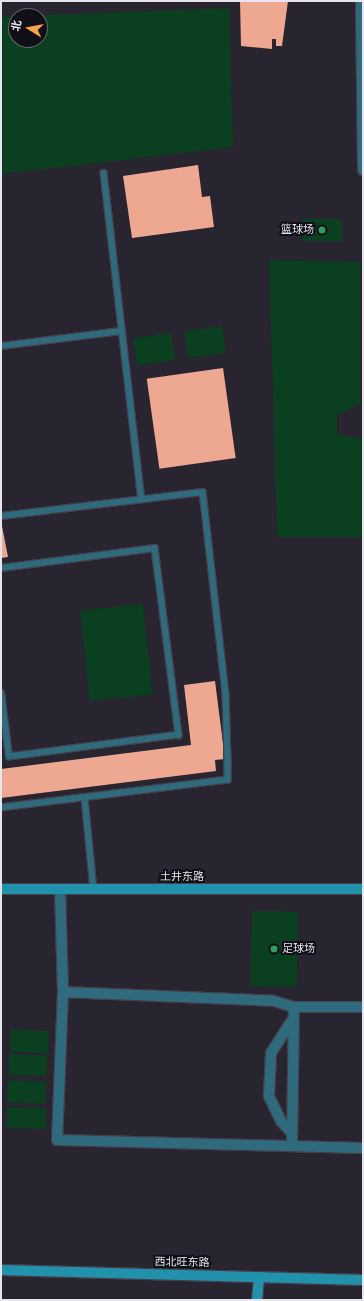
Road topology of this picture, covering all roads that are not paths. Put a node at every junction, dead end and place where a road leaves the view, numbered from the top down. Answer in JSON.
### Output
{"nodes":[{"id":1,"x":361,"y":1,"type":"edge"},
{"id":2,"x":362,"y":114,"type":"edge"},
{"id":3,"x":363,"y":170,"type":"edge"},
{"id":4,"x":104,"y":173,"type":"dead end"},
{"id":5,"x":122,"y":332,"type":"junction"},
{"id":6,"x":1,"y":346,"type":"edge"},
{"id":7,"x":142,"y":499,"type":"junction"},
{"id":8,"x":1,"y":516,"type":"edge"},
{"id":9,"x":1,"y":568,"type":"edge"},
{"id":10,"x":1,"y":693,"type":"edge"},
{"id":11,"x":85,"y":798,"type":"junction"},
{"id":12,"x":1,"y":808,"type":"edge"},
{"id":13,"x":1,"y":889,"type":"edge"},
{"id":14,"x":60,"y":889,"type":"junction"},
{"id":15,"x":363,"y":889,"type":"edge"},
{"id":16,"x":94,"y":890,"type":"junction"},
{"id":17,"x":63,"y":992,"type":"junction"},
{"id":18,"x":294,"y":1007,"type":"junction"},
{"id":19,"x":363,"y":1007,"type":"edge"},
{"id":20,"x":293,"y":1020,"type":"junction"},
{"id":21,"x":292,"y":1133,"type":"junction"},
{"id":22,"x":292,"y":1146,"type":"junction"},
{"id":23,"x":363,"y":1148,"type":"edge"},
{"id":24,"x":1,"y":1270,"type":"edge"},
{"id":25,"x":259,"y":1277,"type":"junction"},
{"id":26,"x":363,"y":1280,"type":"edge"},
{"id":27,"x":257,"y":1300,"type":"edge"}],
"edges":[{"from":1,"to":2,"type":"street"},
{"from":2,"to":3,"type":"street"},
{"from":4,"to":5,"type":"lane"},
{"from":5,"to":6,"type":"lane"},
{"from":5,"to":7,"type":"lane"},
{"from":7,"to":8,"type":"lane"},
{"from":7,"to":11,"type":"lane"},
{"from":9,"to":10,"type":"lane"},
{"from":11,"to":12,"type":"lane"},
{"from":11,"to":16,"type":"lane"},
{"from":13,"to":14,"type":"street","name":"土井东路"},
{"from":14,"to":16,"type":"street","name":"土井东路"},
{"from":14,"to":17,"type":"street"},
{"from":15,"to":16,"type":"street","name":"土井东路"},
{"from":17,"to":18,"type":"street"},
{"from":17,"to":22,"type":"street"},
{"from":18,"to":19,"type":"street"},
{"from":18,"to":20,"type":"street"},
{"from":20,"to":21,"type":"street"},
{"from":20,"to":21,"type":"street"},
{"from":21,"to":22,"type":"street"},
{"from":22,"to":23,"type":"street"},
{"from":24,"to":25,"type":"street","name":"西北旺东路"},
{"from":25,"to":26,"type":"street","name":"西北旺东路"},
{"from":25,"to":27,"type":"street"}]}
